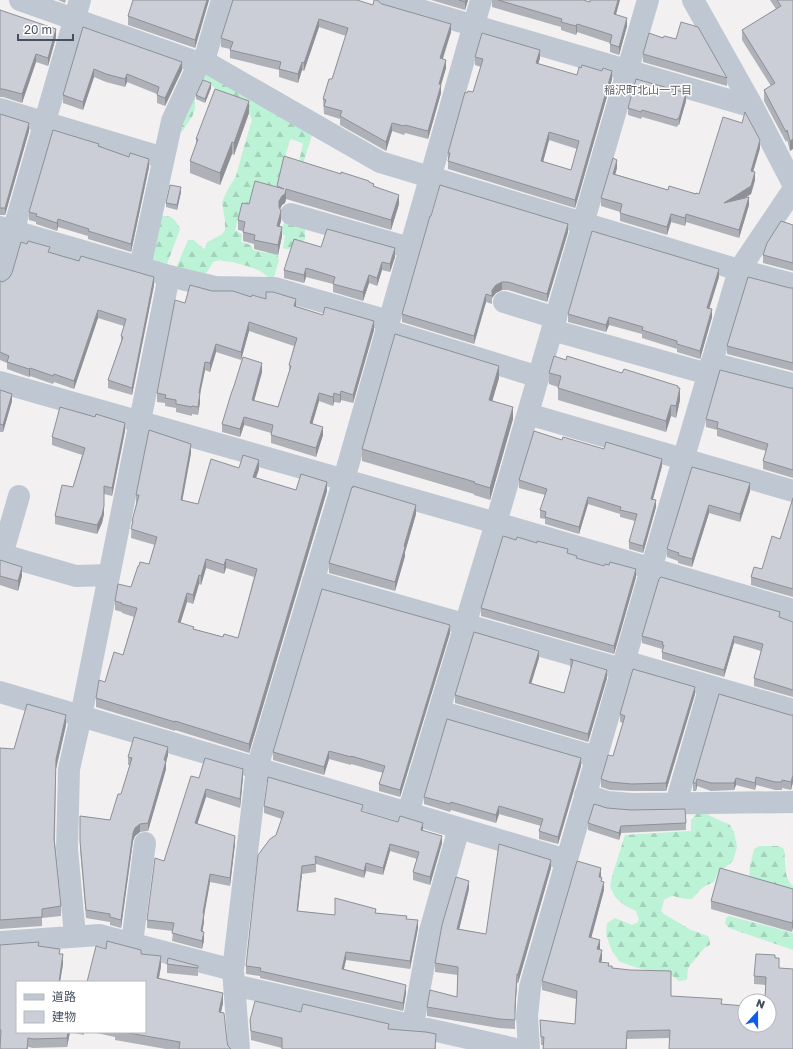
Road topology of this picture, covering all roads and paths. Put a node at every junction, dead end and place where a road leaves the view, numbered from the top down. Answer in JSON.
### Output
{"nodes":[{"id":1,"x":20,"y":0,"type":"edge"},
{"id":2,"x":222,"y":0,"type":"edge"},
{"id":3,"x":386,"y":0,"type":"edge"},
{"id":4,"x":481,"y":0,"type":"edge"},
{"id":5,"x":648,"y":0,"type":"edge"},
{"id":6,"x":693,"y":0,"type":"edge"},
{"id":7,"x":77,"y":10,"type":"edge"},
{"id":8,"x":474,"y":26,"type":"junction"},
{"id":9,"x":201,"y":62,"type":"junction"},
{"id":10,"x":628,"y":71,"type":"junction"},
{"id":11,"x":753,"y":107,"type":"junction"},
{"id":12,"x":0,"y":109,"type":"edge"},
{"id":13,"x":44,"y":122,"type":"junction"},
{"id":14,"x":164,"y":158,"type":"junction"},
{"id":15,"x":430,"y":178,"type":"junction"},
{"id":16,"x":793,"y":190,"type":"edge"},
{"id":17,"x":291,"y":214,"type":"dead end"},
{"id":18,"x":583,"y":224,"type":"junction"},
{"id":19,"x":7,"y":229,"type":"edge"},
{"id":20,"x":410,"y":248,"type":"junction"},
{"id":21,"x":140,"y":267,"type":"junction"},
{"id":22,"x":739,"y":270,"type":"junction"},
{"id":23,"x":169,"y":276,"type":"junction"},
{"id":24,"x":0,"y":277,"type":"edge"},
{"id":25,"x":793,"y":284,"type":"edge"},
{"id":26,"x":504,"y":302,"type":"dead end"},
{"id":27,"x":554,"y":324,"type":"junction"},
{"id":28,"x":388,"y":326,"type":"junction"},
{"id":29,"x":710,"y":369,"type":"junction"},
{"id":30,"x":539,"y":376,"type":"junction"},
{"id":31,"x":0,"y":382,"type":"edge"},
{"id":32,"x":793,"y":384,"type":"edge"},
{"id":33,"x":528,"y":414,"type":"junction"},
{"id":34,"x":139,"y":421,"type":"junction"},
{"id":35,"x":683,"y":459,"type":"junction"},
{"id":36,"x":344,"y":480,"type":"junction"},
{"id":37,"x":793,"y":491,"type":"edge"},
{"id":38,"x":20,"y":496,"type":"dead end"},
{"id":39,"x":496,"y":523,"type":"junction"},
{"id":40,"x":1,"y":554,"type":"edge"},
{"id":41,"x":651,"y":568,"type":"junction"},
{"id":42,"x":108,"y":575,"type":"junction"},
{"id":43,"x":313,"y":580,"type":"junction"},
{"id":44,"x":793,"y":610,"type":"edge"},
{"id":45,"x":465,"y":624,"type":"junction"},
{"id":46,"x":623,"y":665,"type":"junction"},
{"id":47,"x":710,"y":686,"type":"junction"},
{"id":48,"x":0,"y":692,"type":"edge"},
{"id":49,"x":793,"y":710,"type":"edge"},
{"id":50,"x":440,"y":711,"type":"junction"},
{"id":51,"x":80,"y":716,"type":"junction"},
{"id":52,"x":596,"y":757,"type":"junction"},
{"id":53,"x":257,"y":768,"type":"junction"},
{"id":54,"x":585,"y":795,"type":"junction"},
{"id":55,"x":793,"y":802,"type":"edge"},
{"id":56,"x":676,"y":803,"type":"junction"},
{"id":57,"x":408,"y":813,"type":"junction"},
{"id":58,"x":459,"y":828,"type":"junction"},
{"id":59,"x":145,"y":843,"type":"dead end"},
{"id":60,"x":567,"y":860,"type":"junction"},
{"id":61,"x":75,"y":936,"type":"junction"},
{"id":62,"x":0,"y":942,"type":"edge"},
{"id":63,"x":132,"y":943,"type":"junction"},
{"id":64,"x":233,"y":977,"type":"junction"},
{"id":65,"x":412,"y":1025,"type":"junction"},
{"id":66,"x":239,"y":1049,"type":"edge"},
{"id":67,"x":516,"y":1049,"type":"edge"},
{"id":68,"x":529,"y":1049,"type":"edge"}],
"edges":[{"from":1,"to":7,"type":"street"},
{"from":2,"to":9,"type":"street"},
{"from":3,"to":8,"type":"street"},
{"from":4,"to":8,"type":"street"},
{"from":5,"to":10,"type":"street"},
{"from":6,"to":11,"type":"street"},
{"from":7,"to":9,"type":"street"},
{"from":7,"to":13,"type":"street"},
{"from":8,"to":10,"type":"street"},
{"from":8,"to":15,"type":"street"},
{"from":9,"to":14,"type":"street"},
{"from":9,"to":15,"type":"street"},
{"from":10,"to":11,"type":"street"},
{"from":10,"to":18,"type":"street"},
{"from":11,"to":16,"type":"street"},
{"from":12,"to":13,"type":"street"},
{"from":13,"to":14,"type":"street"},
{"from":13,"to":19,"type":"street"},
{"from":14,"to":21,"type":"street"},
{"from":15,"to":18,"type":"street"},
{"from":15,"to":20,"type":"street"},
{"from":16,"to":22,"type":"street"},
{"from":17,"to":20,"type":"street"},
{"from":18,"to":22,"type":"street"},
{"from":18,"to":27,"type":"street"},
{"from":19,"to":21,"type":"street"},
{"from":19,"to":24,"type":"street"},
{"from":20,"to":28,"type":"street"},
{"from":21,"to":23,"type":"street"},
{"from":22,"to":25,"type":"street"},
{"from":22,"to":29,"type":"street"},
{"from":23,"to":28,"type":"street"},
{"from":23,"to":34,"type":"street"},
{"from":26,"to":27,"type":"street"},
{"from":27,"to":29,"type":"street"},
{"from":27,"to":30,"type":"street"},
{"from":28,"to":30,"type":"street"},
{"from":28,"to":36,"type":"street"},
{"from":29,"to":32,"type":"street"},
{"from":29,"to":35,"type":"street"},
{"from":30,"to":33,"type":"street"},
{"from":31,"to":34,"type":"street"},
{"from":33,"to":35,"type":"street"},
{"from":33,"to":39,"type":"street"},
{"from":34,"to":36,"type":"street"},
{"from":34,"to":42,"type":"street"},
{"from":35,"to":37,"type":"street"},
{"from":35,"to":41,"type":"street"},
{"from":36,"to":39,"type":"street"},
{"from":36,"to":43,"type":"street"},
{"from":38,"to":40,"type":"street"},
{"from":39,"to":41,"type":"street"},
{"from":39,"to":45,"type":"street"},
{"from":40,"to":42,"type":"street"},
{"from":41,"to":44,"type":"street"},
{"from":41,"to":46,"type":"street"},
{"from":42,"to":51,"type":"street"},
{"from":43,"to":45,"type":"street"},
{"from":43,"to":53,"type":"street"},
{"from":45,"to":46,"type":"street"},
{"from":45,"to":50,"type":"street"},
{"from":46,"to":47,"type":"street"},
{"from":46,"to":52,"type":"street"},
{"from":47,"to":49,"type":"street"},
{"from":47,"to":56,"type":"street"},
{"from":48,"to":51,"type":"street"},
{"from":50,"to":52,"type":"street"},
{"from":50,"to":57,"type":"street"},
{"from":51,"to":53,"type":"street"},
{"from":51,"to":61,"type":"street"},
{"from":52,"to":54,"type":"street"},
{"from":53,"to":57,"type":"street"},
{"from":53,"to":64,"type":"street"},
{"from":54,"to":56,"type":"street"},
{"from":54,"to":60,"type":"street"},
{"from":55,"to":56,"type":"street"},
{"from":57,"to":58,"type":"street"},
{"from":58,"to":60,"type":"street"},
{"from":58,"to":65,"type":"street"},
{"from":59,"to":63,"type":"street"},
{"from":60,"to":68,"type":"street"},
{"from":61,"to":62,"type":"street"},
{"from":61,"to":63,"type":"street"},
{"from":63,"to":64,"type":"street"},
{"from":64,"to":65,"type":"street"},
{"from":64,"to":66,"type":"street"},
{"from":65,"to":67,"type":"street"}]}
